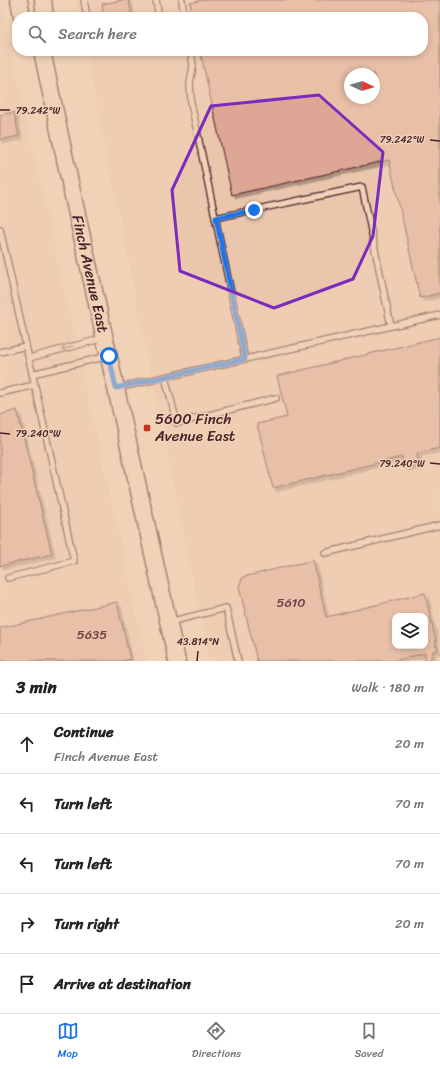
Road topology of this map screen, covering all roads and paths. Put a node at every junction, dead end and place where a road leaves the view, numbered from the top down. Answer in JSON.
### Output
{"nodes":[{"id":1,"x":19,"y":0,"type":"edge"},
{"id":2,"x":43,"y":0,"type":"edge"},
{"id":3,"x":84,"y":0,"type":"edge"},
{"id":4,"x":156,"y":0,"type":"edge"},
{"id":5,"x":182,"y":0,"type":"edge"},
{"id":6,"x":21,"y":12,"type":"edge"},
{"id":7,"x":44,"y":12,"type":"edge"},
{"id":8,"x":87,"y":12,"type":"edge"},
{"id":9,"x":158,"y":12,"type":"edge"},
{"id":10,"x":183,"y":12,"type":"edge"},
{"id":11,"x":43,"y":56,"type":"edge"},
{"id":12,"x":192,"y":56,"type":"edge"},
{"id":13,"x":216,"y":218,"type":"junction"},
{"id":14,"x":0,"y":229,"type":"edge"},
{"id":15,"x":440,"y":315,"type":"edge"},
{"id":16,"x":391,"y":326,"type":"junction"},
{"id":17,"x":105,"y":338,"type":"junction"},
{"id":18,"x":26,"y":346,"type":"junction"},
{"id":19,"x":0,"y":352,"type":"edge"},
{"id":20,"x":109,"y":356,"type":"junction"},
{"id":21,"x":29,"y":358,"type":"junction"},
{"id":22,"x":245,"y":359,"type":"junction"},
{"id":23,"x":32,"y":374,"type":"junction"},
{"id":24,"x":166,"y":377,"type":"junction"},
{"id":25,"x":35,"y":385,"type":"junction"},
{"id":26,"x":116,"y":388,"type":"junction"},
{"id":27,"x":0,"y":394,"type":"edge"},
{"id":28,"x":276,"y":398,"type":"dead end"},
{"id":29,"x":440,"y":525,"type":"edge"},
{"id":30,"x":325,"y":553,"type":"dead end"},
{"id":31,"x":8,"y":578,"type":"dead end"},
{"id":32,"x":169,"y":622,"type":"junction"},
{"id":33,"x":177,"y":661,"type":"edge"},
{"id":34,"x":238,"y":661,"type":"edge"}],
"edges":[{"from":1,"to":6,"type":"main road"},
{"from":2,"to":7,"type":"main road"},
{"from":3,"to":8,"type":"lane"},
{"from":4,"to":9,"type":"lane"},
{"from":5,"to":10,"type":"lane"},
{"from":11,"to":17,"type":"main road","name":"Finch Avenue East"},
{"from":12,"to":13,"type":"lane"},
{"from":13,"to":16,"type":"lane"},
{"from":13,"to":22,"type":"lane"},
{"from":14,"to":18,"type":"lane"},
{"from":15,"to":16,"type":"lane"},
{"from":16,"to":22,"type":"lane"},
{"from":17,"to":20,"type":"main road","name":"Finch Avenue East"},
{"from":17,"to":21,"type":"lane","one_way":true},
{"from":18,"to":19,"type":"lane"},
{"from":18,"to":21,"type":"lane"},
{"from":20,"to":23,"type":"lane"},
{"from":20,"to":26,"type":"main road","name":"Finch Avenue East"},
{"from":21,"to":23,"type":"lane"},
{"from":22,"to":24,"type":"lane"},
{"from":23,"to":25,"type":"lane"},
{"from":24,"to":26,"type":"lane"},
{"from":24,"to":28,"type":"lane"},
{"from":25,"to":27,"type":"lane"},
{"from":25,"to":31,"type":"lane"},
{"from":26,"to":32,"type":"main road","name":"Finch Avenue East"},
{"from":29,"to":30,"type":"lane"},
{"from":32,"to":33,"type":"main road","name":"Finch Avenue East"},
{"from":32,"to":34,"type":"lane"}]}
